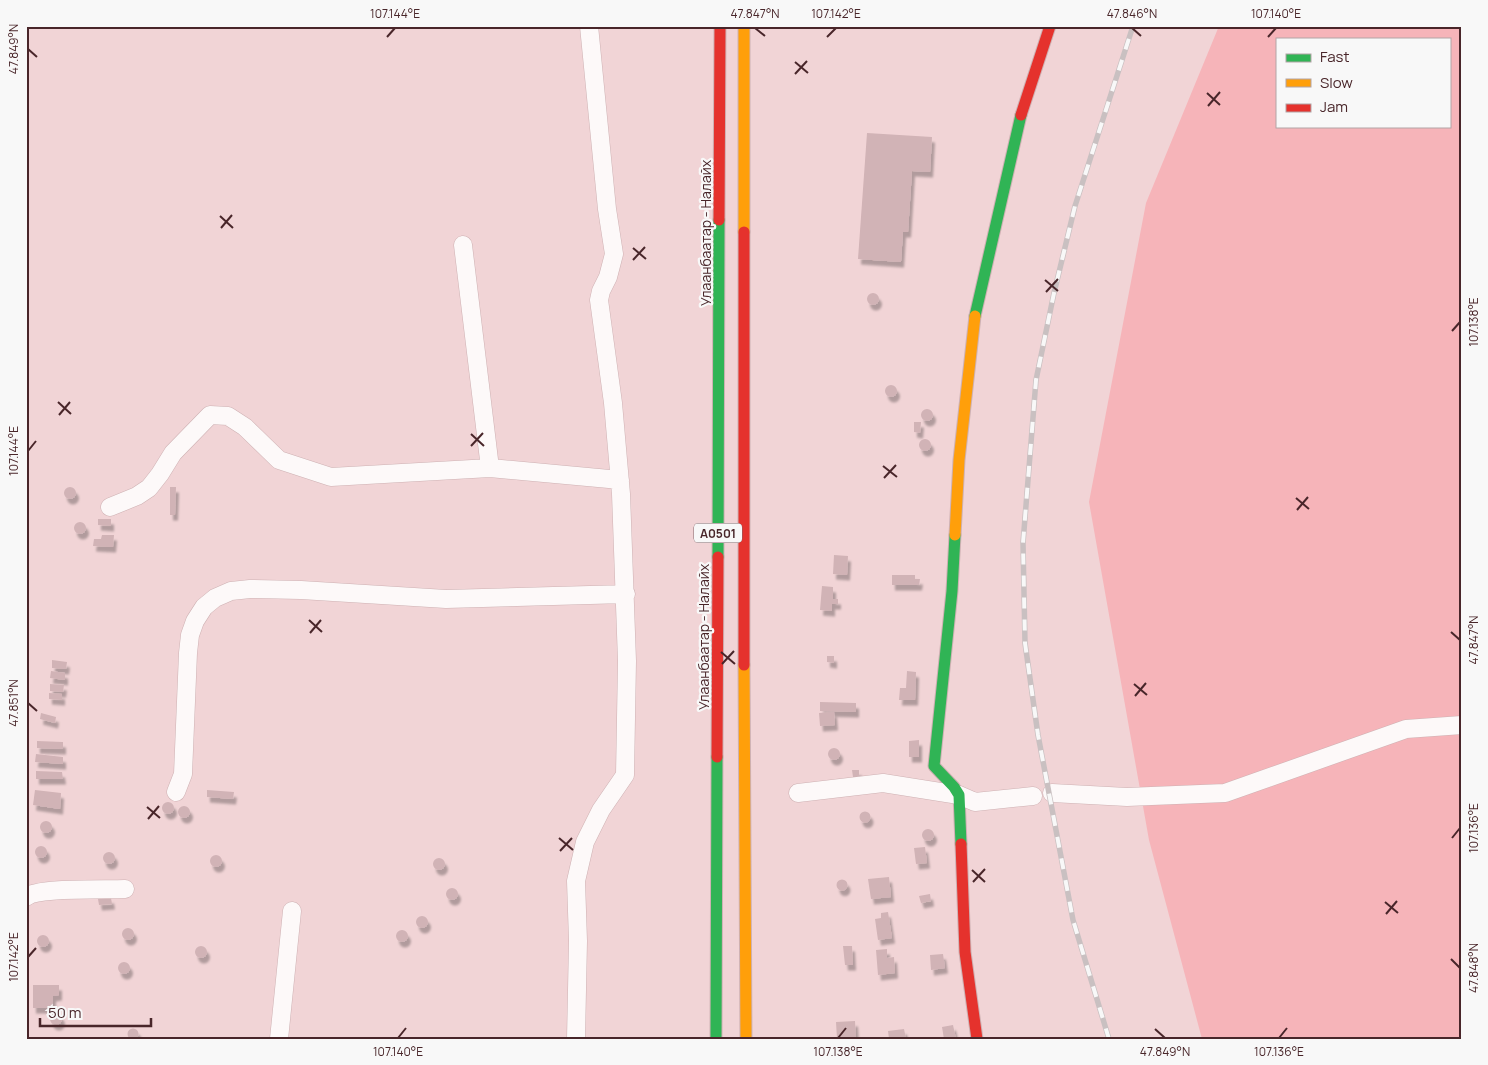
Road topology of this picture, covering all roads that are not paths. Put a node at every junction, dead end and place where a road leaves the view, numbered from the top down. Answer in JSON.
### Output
{"nodes":[{"id":1,"x":589,"y":26,"type":"edge"},
{"id":2,"x":720,"y":26,"type":"edge"},
{"id":3,"x":744,"y":26,"type":"edge"},
{"id":4,"x":1050,"y":26,"type":"edge"},
{"id":5,"x":463,"y":244,"type":"dead end"},
{"id":6,"x":490,"y":468,"type":"junction"},
{"id":7,"x":620,"y":480,"type":"junction"},
{"id":8,"x":110,"y":507,"type":"dead end"},
{"id":9,"x":626,"y":594,"type":"junction"},
{"id":10,"x":1462,"y":725,"type":"edge"},
{"id":11,"x":176,"y":792,"type":"dead end"},
{"id":12,"x":798,"y":793,"type":"dead end"},
{"id":13,"x":1052,"y":793,"type":"dead end"},
{"id":14,"x":958,"y":795,"type":"junction"},
{"id":15,"x":1033,"y":796,"type":"dead end"},
{"id":16,"x":125,"y":890,"type":"dead end"},
{"id":17,"x":26,"y":897,"type":"edge"},
{"id":18,"x":292,"y":911,"type":"dead end"},
{"id":19,"x":279,"y":1039,"type":"edge"},
{"id":20,"x":576,"y":1039,"type":"edge"},
{"id":21,"x":716,"y":1039,"type":"edge"},
{"id":22,"x":746,"y":1039,"type":"edge"},
{"id":23,"x":977,"y":1039,"type":"edge"}],
"edges":[{"from":1,"to":7,"type":"street"},
{"from":2,"to":21,"type":"main road","name":"Улаанбаатар - Налайх","number":"A0501"},
{"from":3,"to":22,"type":"main road","number":"A0501"},
{"from":4,"to":14,"type":"main road"},
{"from":5,"to":6,"type":"street"},
{"from":6,"to":7,"type":"street"},
{"from":6,"to":8,"type":"street"},
{"from":7,"to":9,"type":"street"},
{"from":9,"to":11,"type":"street"},
{"from":9,"to":20,"type":"street"},
{"from":10,"to":13,"type":"street"},
{"from":12,"to":14,"type":"street"},
{"from":14,"to":15,"type":"street"},
{"from":14,"to":23,"type":"main road"},
{"from":16,"to":17,"type":"street"},
{"from":18,"to":19,"type":"street"}]}
